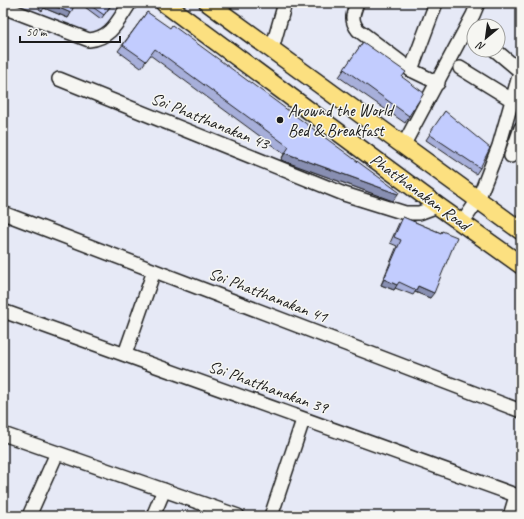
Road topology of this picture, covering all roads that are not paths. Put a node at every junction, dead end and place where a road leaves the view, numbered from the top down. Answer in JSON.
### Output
{"nodes":[{"id":1,"x":130,"y":3,"type":"edge"},
{"id":2,"x":164,"y":3,"type":"edge"},
{"id":3,"x":208,"y":3,"type":"edge"},
{"id":4,"x":285,"y":3,"type":"edge"},
{"id":5,"x":357,"y":3,"type":"edge"},
{"id":6,"x":436,"y":3,"type":"edge"},
{"id":7,"x":478,"y":3,"type":"edge"},
{"id":8,"x":3,"y":7,"type":"edge"},
{"id":9,"x":272,"y":49,"type":"junction"},
{"id":10,"x":505,"y":58,"type":"edge"},
{"id":11,"x":460,"y":68,"type":"dead end"},
{"id":12,"x":411,"y":70,"type":"junction"},
{"id":13,"x":521,"y":70,"type":"edge"},
{"id":14,"x":59,"y":79,"type":"dead end"},
{"id":15,"x":438,"y":83,"type":"junction"},
{"id":16,"x":512,"y":100,"type":"junction"},
{"id":17,"x":521,"y":128,"type":"edge"},
{"id":18,"x":403,"y":146,"type":"junction"},
{"id":19,"x":499,"y":146,"type":"junction"},
{"id":20,"x":516,"y":159,"type":"edge"},
{"id":21,"x":478,"y":200,"type":"junction"},
{"id":22,"x":438,"y":206,"type":"junction"},
{"id":23,"x":3,"y":213,"type":"edge"},
{"id":24,"x":462,"y":223,"type":"junction"},
{"id":25,"x":521,"y":231,"type":"edge"},
{"id":26,"x":521,"y":265,"type":"edge"},
{"id":27,"x":154,"y":271,"type":"junction"},
{"id":28,"x":3,"y":310,"type":"edge"},
{"id":29,"x":125,"y":354,"type":"junction"},
{"id":30,"x":521,"y":411,"type":"edge"},
{"id":31,"x":303,"y":420,"type":"junction"},
{"id":32,"x":3,"y":434,"type":"edge"},
{"id":33,"x":57,"y":453,"type":"junction"},
{"id":34,"x":164,"y":490,"type":"junction"},
{"id":35,"x":519,"y":497,"type":"edge"},
{"id":36,"x":29,"y":516,"type":"edge"},
{"id":37,"x":152,"y":516,"type":"edge"},
{"id":38,"x":238,"y":516,"type":"edge"},
{"id":39,"x":271,"y":516,"type":"edge"},
{"id":40,"x":510,"y":516,"type":"edge"}],
"edges":[{"from":1,"to":8,"type":"street"},
{"from":2,"to":22,"type":"main road","name":"Phatthanakan Road"},
{"from":3,"to":9,"type":"main road","name":"Phatthanakan Road"},
{"from":4,"to":9,"type":"street"},
{"from":5,"to":12,"type":"street"},
{"from":6,"to":12,"type":"street"},
{"from":7,"to":15,"type":"street"},
{"from":9,"to":18,"type":"main road","name":"Phatthanakan Road"},
{"from":10,"to":13,"type":"street"},
{"from":11,"to":16,"type":"street"},
{"from":12,"to":15,"type":"street"},
{"from":13,"to":16,"type":"street"},
{"from":14,"to":22,"type":"street","name":"Soi Phatthanakan 43"},
{"from":15,"to":18,"type":"street"},
{"from":16,"to":19,"type":"street"},
{"from":17,"to":20,"type":"street"},
{"from":18,"to":21,"type":"main road","name":"Phatthanakan Road"},
{"from":19,"to":20,"type":"street"},
{"from":19,"to":21,"type":"street"},
{"from":21,"to":24,"type":"street"},
{"from":21,"to":25,"type":"main road","name":"Phatthanakan Road"},
{"from":22,"to":24,"type":"main road","name":"Phatthanakan Road"},
{"from":23,"to":27,"type":"street","name":"Soi Phatthanakan 41"},
{"from":24,"to":26,"type":"main road","name":"Phatthanakan Road"},
{"from":27,"to":29,"type":"street"},
{"from":27,"to":30,"type":"street","name":"Soi Phatthanakan 41"},
{"from":28,"to":29,"type":"street","name":"Soi Phatthanakan 39"},
{"from":29,"to":31,"type":"street","name":"Soi Phatthanakan 39"},
{"from":31,"to":35,"type":"street","name":"Soi Phatthanakan 39"},
{"from":31,"to":39,"type":"street"},
{"from":32,"to":33,"type":"street"},
{"from":33,"to":34,"type":"street"},
{"from":33,"to":36,"type":"street"},
{"from":34,"to":37,"type":"street"},
{"from":34,"to":38,"type":"street"},
{"from":35,"to":40,"type":"street"}]}
